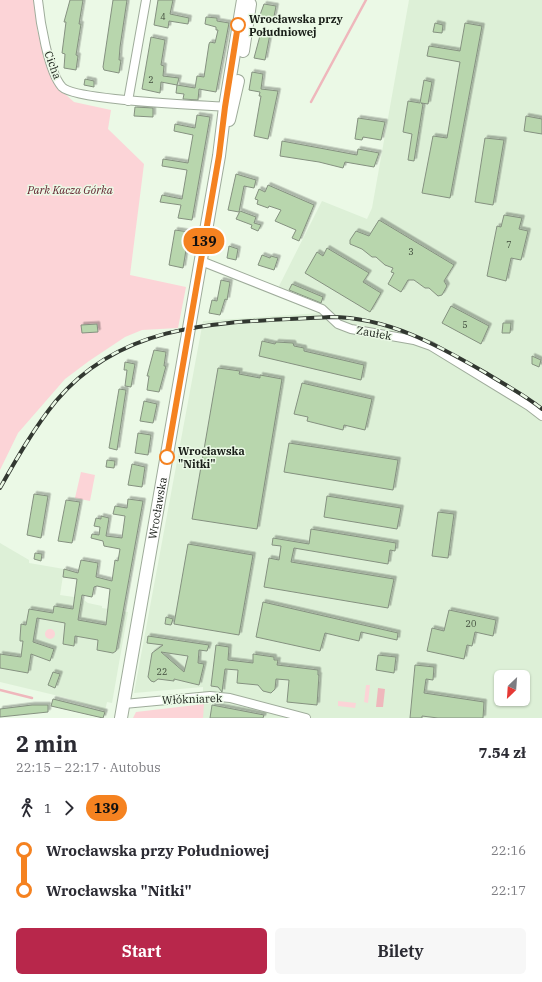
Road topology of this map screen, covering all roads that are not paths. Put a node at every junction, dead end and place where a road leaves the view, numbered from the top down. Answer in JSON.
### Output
{"nodes":[{"id":1,"x":38,"y":0,"type":"edge"},
{"id":2,"x":146,"y":0,"type":"edge"},
{"id":3,"x":243,"y":0,"type":"edge"},
{"id":4,"x":251,"y":0,"type":"edge"},
{"id":5,"x":128,"y":101,"type":"junction"},
{"id":6,"x":229,"y":107,"type":"junction"},
{"id":7,"x":201,"y":261,"type":"junction"},
{"id":8,"x":542,"y":416,"type":"edge"},
{"id":9,"x":124,"y":704,"type":"junction"},
{"id":10,"x":121,"y":718,"type":"edge"},
{"id":11,"x":306,"y":718,"type":"edge"}],
"edges":[{"from":1,"to":5,"type":"street","name":"Cicha"},
{"from":2,"to":5,"type":"street"},
{"from":3,"to":6,"type":"street","name":"Wrocławska"},
{"from":4,"to":6,"type":"street","name":"Wrocławska"},
{"from":5,"to":6,"type":"street","name":"Cicha"},
{"from":6,"to":7,"type":"street","name":"Wrocławska"},
{"from":7,"to":8,"type":"street","name":"Zaułek"},
{"from":7,"to":9,"type":"street","name":"Wrocławska"},
{"from":9,"to":10,"type":"street","name":"Wrocławska"},
{"from":9,"to":11,"type":"street","name":"Włókniarek"}]}
